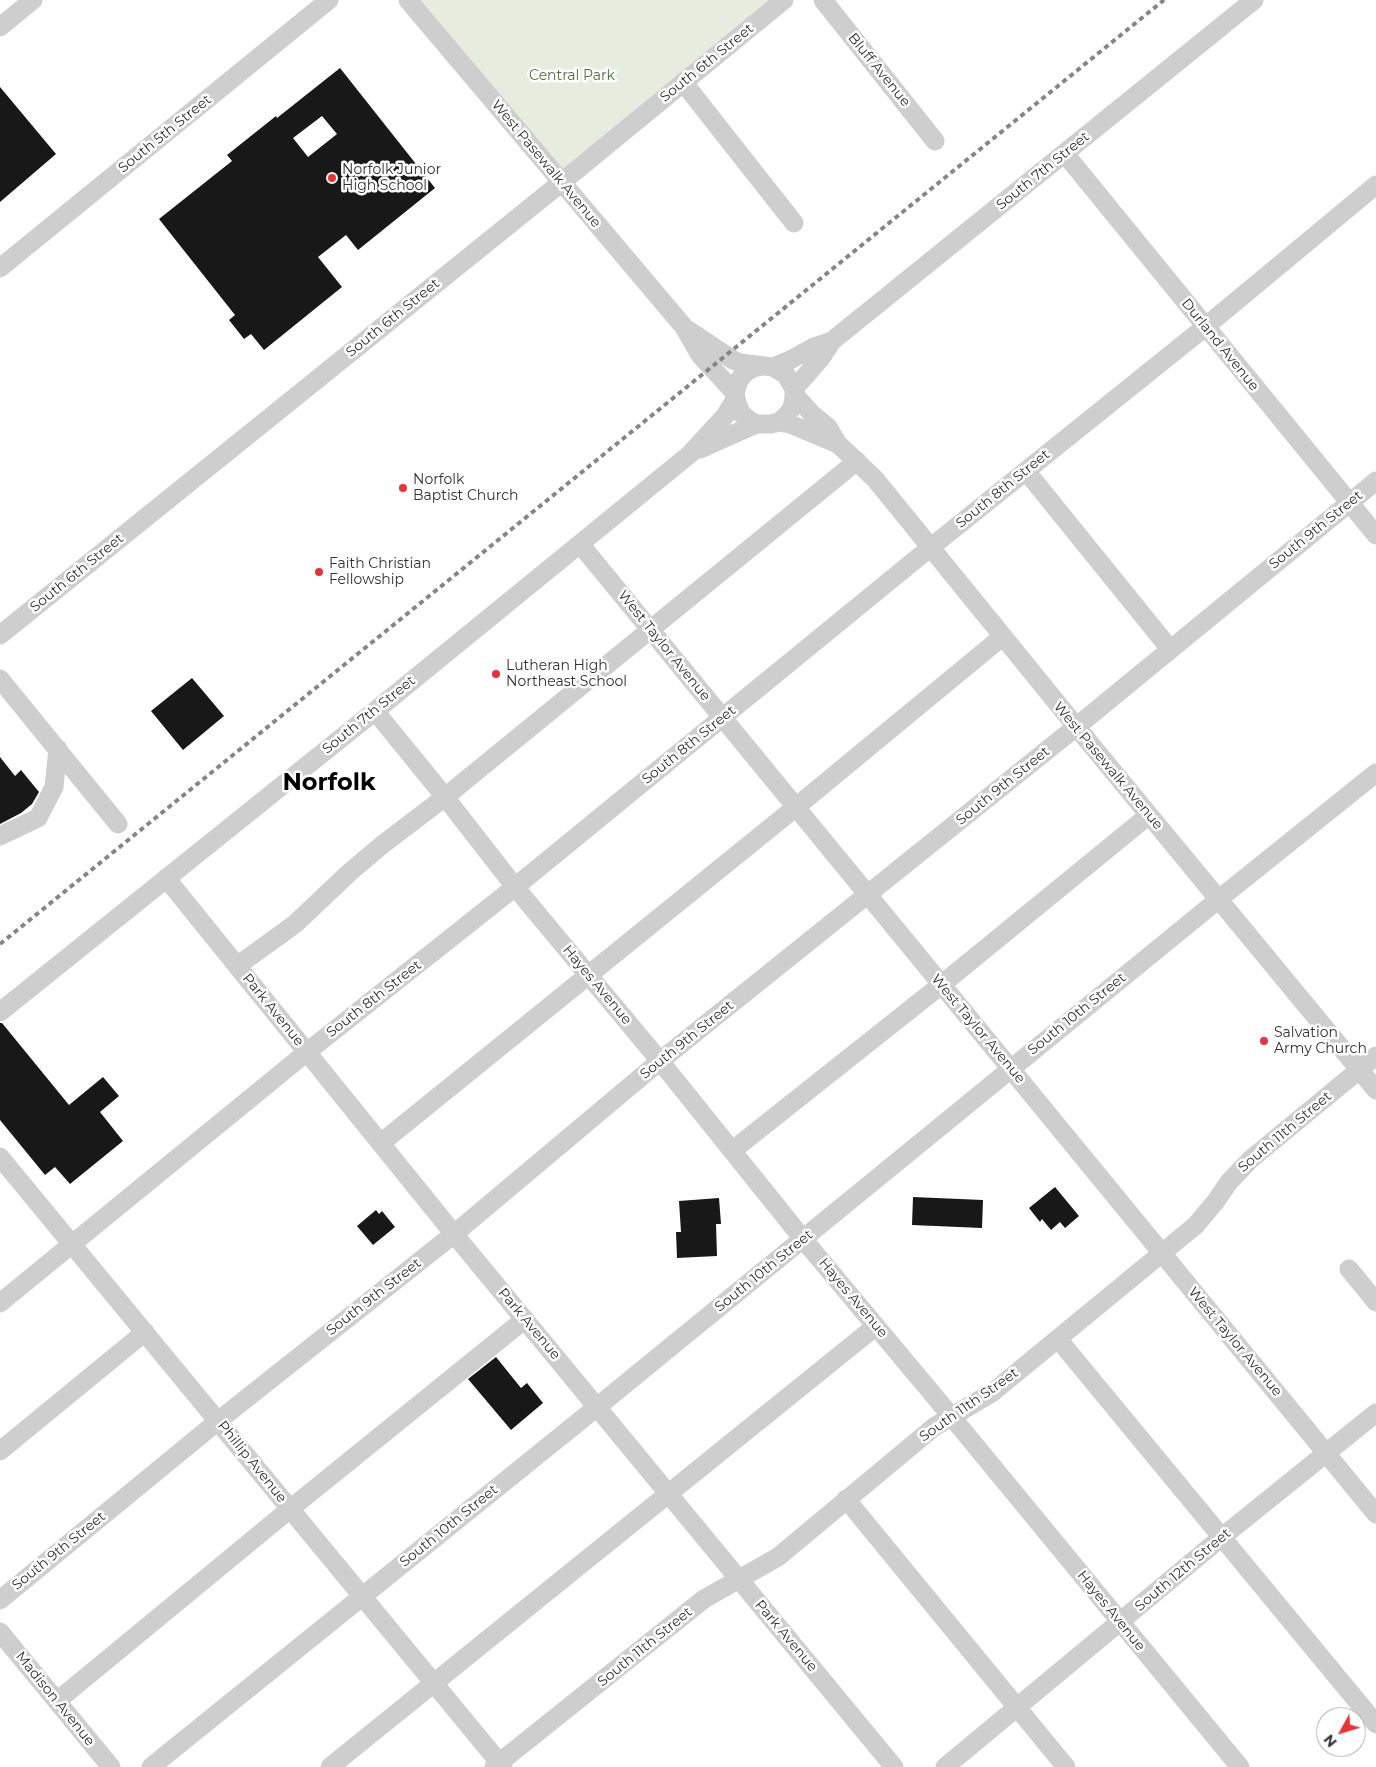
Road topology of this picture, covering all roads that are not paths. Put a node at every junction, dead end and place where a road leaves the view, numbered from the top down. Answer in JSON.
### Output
{"nodes":[{"id":1,"x":33,"y":0,"type":"edge"},
{"id":2,"x":329,"y":0,"type":"edge"},
{"id":3,"x":408,"y":0,"type":"edge"},
{"id":4,"x":784,"y":0,"type":"edge"},
{"id":5,"x":823,"y":0,"type":"edge"},
{"id":6,"x":1254,"y":0,"type":"edge"},
{"id":7,"x":0,"y":27,"type":"edge"},
{"id":8,"x":683,"y":82,"type":"junction"},
{"id":9,"x":935,"y":140,"type":"dead end"},
{"id":10,"x":1065,"y":154,"type":"junction"},
{"id":11,"x":562,"y":182,"type":"junction"},
{"id":12,"x":1376,"y":185,"type":"edge"},
{"id":13,"x":794,"y":222,"type":"dead end"},
{"id":14,"x":0,"y":268,"type":"edge"},
{"id":15,"x":1205,"y":326,"type":"junction"},
{"id":16,"x":684,"y":327,"type":"junction"},
{"id":17,"x":832,"y":341,"type":"junction"},
{"id":18,"x":767,"y":366,"type":"junction"},
{"id":19,"x":794,"y":391,"type":"junction"},
{"id":20,"x":735,"y":395,"type":"junction"},
{"id":21,"x":778,"y":422,"type":"junction"},
{"id":22,"x":756,"y":424,"type":"junction"},
{"id":23,"x":838,"y":444,"type":"junction"},
{"id":24,"x":690,"y":454,"type":"junction"},
{"id":25,"x":857,"y":461,"type":"junction"},
{"id":26,"x":1026,"y":471,"type":"junction"},
{"id":27,"x":1376,"y":481,"type":"edge"},
{"id":28,"x":1349,"y":502,"type":"junction"},
{"id":29,"x":1376,"y":535,"type":"edge"},
{"id":30,"x":580,"y":544,"type":"junction"},
{"id":31,"x":929,"y":548,"type":"junction"},
{"id":32,"x":650,"y":630,"type":"junction"},
{"id":33,"x":0,"y":635,"type":"edge"},
{"id":34,"x":1002,"y":636,"type":"junction"},
{"id":35,"x":1170,"y":649,"type":"junction"},
{"id":36,"x":0,"y":679,"type":"edge"},
{"id":37,"x":375,"y":711,"type":"junction"},
{"id":38,"x":723,"y":718,"type":"junction"},
{"id":39,"x":1076,"y":727,"type":"junction"},
{"id":40,"x":58,"y":749,"type":"junction"},
{"id":41,"x":1376,"y":773,"type":"edge"},
{"id":42,"x":445,"y":797,"type":"junction"},
{"id":43,"x":796,"y":807,"type":"junction"},
{"id":44,"x":1149,"y":815,"type":"junction"},
{"id":45,"x":118,"y":824,"type":"dead end"},
{"id":46,"x":0,"y":836,"type":"edge"},
{"id":47,"x":166,"y":878,"type":"junction"},
{"id":48,"x":515,"y":887,"type":"junction"},
{"id":49,"x":867,"y":895,"type":"junction"},
{"id":50,"x":1219,"y":899,"type":"junction"},
{"id":51,"x":238,"y":966,"type":"junction"},
{"id":52,"x":588,"y":974,"type":"junction"},
{"id":53,"x":941,"y":985,"type":"junction"},
{"id":54,"x":0,"y":1012,"type":"edge"},
{"id":55,"x":308,"y":1052,"type":"junction"},
{"id":56,"x":1376,"y":1056,"type":"edge"},
{"id":57,"x":660,"y":1061,"type":"junction"},
{"id":58,"x":1011,"y":1068,"type":"junction"},
{"id":59,"x":1359,"y":1070,"type":"junction"},
{"id":60,"x":1376,"y":1090,"type":"edge"},
{"id":61,"x":380,"y":1143,"type":"junction"},
{"id":62,"x":733,"y":1150,"type":"junction"},
{"id":63,"x":0,"y":1157,"type":"edge"},
{"id":64,"x":454,"y":1234,"type":"junction"},
{"id":65,"x":803,"y":1239,"type":"junction"},
{"id":66,"x":72,"y":1244,"type":"junction"},
{"id":67,"x":1161,"y":1253,"type":"junction"},
{"id":68,"x":1350,"y":1269,"type":"dead end"},
{"id":69,"x":1376,"y":1302,"type":"edge"},
{"id":70,"x":0,"y":1303,"type":"edge"},
{"id":71,"x":525,"y":1319,"type":"junction"},
{"id":72,"x":876,"y":1326,"type":"junction"},
{"id":73,"x":145,"y":1332,"type":"junction"},
{"id":74,"x":1058,"y":1340,"type":"junction"},
{"id":75,"x":597,"y":1407,"type":"junction"},
{"id":76,"x":1376,"y":1413,"type":"edge"},
{"id":77,"x":951,"y":1416,"type":"junction"},
{"id":78,"x":218,"y":1421,"type":"junction"},
{"id":79,"x":0,"y":1451,"type":"edge"},
{"id":80,"x":1326,"y":1453,"type":"junction"},
{"id":81,"x":668,"y":1492,"type":"junction"},
{"id":82,"x":846,"y":1500,"type":"junction"},
{"id":83,"x":290,"y":1509,"type":"junction"},
{"id":84,"x":1376,"y":1514,"type":"edge"},
{"id":85,"x":1222,"y":1537,"type":"junction"},
{"id":86,"x":738,"y":1578,"type":"junction"},
{"id":87,"x":361,"y":1597,"type":"junction"},
{"id":88,"x":0,"y":1600,"type":"edge"},
{"id":89,"x":1120,"y":1622,"type":"junction"},
{"id":90,"x":0,"y":1632,"type":"edge"},
{"id":91,"x":434,"y":1683,"type":"junction"},
{"id":92,"x":56,"y":1701,"type":"junction"},
{"id":93,"x":1016,"y":1708,"type":"junction"},
{"id":94,"x":1376,"y":1724,"type":"edge"},
{"id":95,"x":499,"y":1766,"type":"edge"},
{"id":96,"x":111,"y":1767,"type":"edge"},
{"id":97,"x":151,"y":1767,"type":"edge"},
{"id":98,"x":330,"y":1767,"type":"edge"},
{"id":99,"x":894,"y":1767,"type":"edge"},
{"id":100,"x":945,"y":1767,"type":"edge"},
{"id":101,"x":1066,"y":1767,"type":"edge"},
{"id":102,"x":1240,"y":1767,"type":"edge"}],
"edges":[{"from":1,"to":7,"type":"street"},
{"from":2,"to":14,"type":"street","name":"South 5th Street"},
{"from":3,"to":11,"type":"street","name":"West Pasewalk Avenue"},
{"from":4,"to":8,"type":"street","name":"South 6th Street"},
{"from":5,"to":9,"type":"street","name":"Bluff Avenue"},
{"from":6,"to":10,"type":"street","name":"South 7th Street"},
{"from":8,"to":11,"type":"street","name":"South 6th Street"},
{"from":8,"to":13,"type":"street"},
{"from":10,"to":15,"type":"street","name":"Durland Avenue"},
{"from":10,"to":17,"type":"street","name":"South 7th Street"},
{"from":11,"to":16,"type":"street","name":"West Pasewalk Avenue"},
{"from":11,"to":33,"type":"street","name":"South 6th Street"},
{"from":12,"to":15,"type":"street","name":"South 8th Street"},
{"from":15,"to":26,"type":"street","name":"South 8th Street"},
{"from":15,"to":28,"type":"street","name":"Durland Avenue"},
{"from":16,"to":18,"type":"street","name":"West Pasewalk Avenue"},
{"from":16,"to":20,"type":"street","name":"West Pasewalk Avenue"},
{"from":17,"to":18,"type":"street","name":"South 7th Street"},
{"from":17,"to":19,"type":"street","name":"South 7th Street"},
{"from":18,"to":19,"type":"street"},
{"from":18,"to":20,"type":"street"},
{"from":19,"to":21,"type":"street"},
{"from":19,"to":23,"type":"street","name":"West Pasewalk Avenue"},
{"from":20,"to":22,"type":"street"},
{"from":20,"to":24,"type":"street","name":"South 7th Street"},
{"from":21,"to":22,"type":"street"},
{"from":21,"to":23,"type":"street","name":"West Pasewalk Avenue"},
{"from":22,"to":24,"type":"street","name":"South 7th Street"},
{"from":23,"to":25,"type":"street","name":"West Pasewalk Avenue"},
{"from":24,"to":30,"type":"street","name":"South 7th Street"},
{"from":25,"to":31,"type":"street","name":"West Pasewalk Avenue"},
{"from":25,"to":32,"type":"street"},
{"from":26,"to":31,"type":"street","name":"South 8th Street"},
{"from":26,"to":35,"type":"street"},
{"from":27,"to":28,"type":"street","name":"South 9th Street"},
{"from":28,"to":29,"type":"street","name":"Durland Avenue"},
{"from":28,"to":35,"type":"street","name":"South 9th Street"},
{"from":30,"to":32,"type":"street","name":"West Taylor Avenue"},
{"from":30,"to":37,"type":"street","name":"South 7th Street"},
{"from":31,"to":34,"type":"street","name":"West Pasewalk Avenue"},
{"from":31,"to":38,"type":"street","name":"South 8th Street"},
{"from":32,"to":38,"type":"street","name":"West Taylor Avenue"},
{"from":32,"to":42,"type":"street"},
{"from":34,"to":39,"type":"street","name":"West Pasewalk Avenue"},
{"from":34,"to":43,"type":"street"},
{"from":35,"to":39,"type":"street","name":"South 9th Street"},
{"from":36,"to":40,"type":"street"},
{"from":37,"to":42,"type":"street","name":"Hayes Avenue"},
{"from":37,"to":47,"type":"street","name":"South 7th Street"},
{"from":38,"to":43,"type":"street","name":"West Taylor Avenue"},
{"from":38,"to":48,"type":"street","name":"South 8th Street"},
{"from":39,"to":44,"type":"street","name":"West Pasewalk Avenue"},
{"from":39,"to":49,"type":"street","name":"South 9th Street"},
{"from":40,"to":45,"type":"street"},
{"from":40,"to":46,"type":"street"},
{"from":41,"to":50,"type":"street","name":"South 10th Street"},
{"from":42,"to":48,"type":"street","name":"Hayes Avenue"},
{"from":42,"to":51,"type":"street"},
{"from":43,"to":49,"type":"street","name":"West Taylor Avenue"},
{"from":43,"to":52,"type":"street"},
{"from":44,"to":50,"type":"street","name":"West Pasewalk Avenue"},
{"from":44,"to":53,"type":"street"},
{"from":47,"to":51,"type":"street","name":"Park Avenue"},
{"from":47,"to":54,"type":"street","name":"South 7th Street"},
{"from":48,"to":52,"type":"street","name":"Hayes Avenue"},
{"from":48,"to":55,"type":"street","name":"South 8th Street"},
{"from":49,"to":53,"type":"street","name":"West Taylor Avenue"},
{"from":49,"to":57,"type":"street","name":"South 9th Street"},
{"from":50,"to":58,"type":"street","name":"South 10th Street"},
{"from":50,"to":59,"type":"street","name":"West Pasewalk Avenue"},
{"from":51,"to":55,"type":"street","name":"Park Avenue"},
{"from":52,"to":57,"type":"street","name":"Hayes Avenue"},
{"from":52,"to":61,"type":"street"},
{"from":53,"to":58,"type":"street","name":"West Taylor Avenue"},
{"from":53,"to":62,"type":"street"},
{"from":55,"to":61,"type":"street","name":"Park Avenue"},
{"from":55,"to":66,"type":"street","name":"South 8th Street"},
{"from":56,"to":59,"type":"street","name":"South 11th Street"},
{"from":57,"to":62,"type":"street","name":"Hayes Avenue"},
{"from":57,"to":64,"type":"street","name":"South 9th Street"},
{"from":58,"to":65,"type":"street","name":"South 10th Street"},
{"from":58,"to":67,"type":"street","name":"West Taylor Avenue"},
{"from":59,"to":60,"type":"street","name":"West Pasewalk Avenue"},
{"from":59,"to":67,"type":"street","name":"South 11th Street"},
{"from":61,"to":64,"type":"street","name":"Park Avenue"},
{"from":62,"to":65,"type":"street","name":"Hayes Avenue"},
{"from":63,"to":66,"type":"street","name":"Phillip Avenue"},
{"from":64,"to":71,"type":"street","name":"Park Avenue"},
{"from":64,"to":78,"type":"street","name":"South 9th Street"},
{"from":65,"to":72,"type":"street","name":"Hayes Avenue"},
{"from":65,"to":75,"type":"street","name":"South 10th Street"},
{"from":66,"to":70,"type":"street","name":"South 8th Street"},
{"from":66,"to":73,"type":"street","name":"Phillip Avenue"},
{"from":67,"to":74,"type":"street","name":"South 11th Street"},
{"from":67,"to":80,"type":"street","name":"West Taylor Avenue"},
{"from":68,"to":69,"type":"street"},
{"from":71,"to":75,"type":"street","name":"Park Avenue"},
{"from":71,"to":83,"type":"street"},
{"from":72,"to":77,"type":"street","name":"Hayes Avenue"},
{"from":72,"to":81,"type":"street"},
{"from":73,"to":78,"type":"street","name":"Phillip Avenue"},
{"from":73,"to":79,"type":"street"},
{"from":74,"to":77,"type":"street","name":"South 11th Street"},
{"from":74,"to":85,"type":"street"},
{"from":75,"to":81,"type":"street","name":"Park Avenue"},
{"from":75,"to":87,"type":"street","name":"South 10th Street"},
{"from":76,"to":80,"type":"street","name":"South 12th Street"},
{"from":77,"to":82,"type":"street","name":"South 11th Street"},
{"from":77,"to":89,"type":"street","name":"Hayes Avenue"},
{"from":78,"to":83,"type":"street","name":"Phillip Avenue"},
{"from":78,"to":88,"type":"street","name":"South 9th Street"},
{"from":80,"to":84,"type":"street","name":"West Taylor Avenue"},
{"from":80,"to":85,"type":"street","name":"South 12th Street"},
{"from":81,"to":86,"type":"street","name":"Park Avenue"},
{"from":81,"to":91,"type":"street"},
{"from":82,"to":86,"type":"street","name":"South 11th Street"},
{"from":82,"to":93,"type":"street"},
{"from":83,"to":87,"type":"street","name":"Phillip Avenue"},
{"from":83,"to":92,"type":"street"},
{"from":85,"to":89,"type":"street","name":"South 12th Street"},
{"from":85,"to":94,"type":"street"},
{"from":86,"to":95,"type":"street","name":"South 11th Street"},
{"from":86,"to":99,"type":"street","name":"Park Avenue"},
{"from":87,"to":91,"type":"street","name":"Phillip Avenue"},
{"from":87,"to":97,"type":"street","name":"South 10th Street"},
{"from":89,"to":93,"type":"street","name":"South 12th Street"},
{"from":89,"to":102,"type":"street","name":"Hayes Avenue"},
{"from":90,"to":92,"type":"street","name":"Madison Avenue"},
{"from":91,"to":95,"type":"street","name":"Phillip Avenue"},
{"from":91,"to":98,"type":"street"},
{"from":92,"to":96,"type":"street","name":"Madison Avenue"},
{"from":93,"to":100,"type":"street","name":"South 12th Street"},
{"from":93,"to":101,"type":"street"}]}
